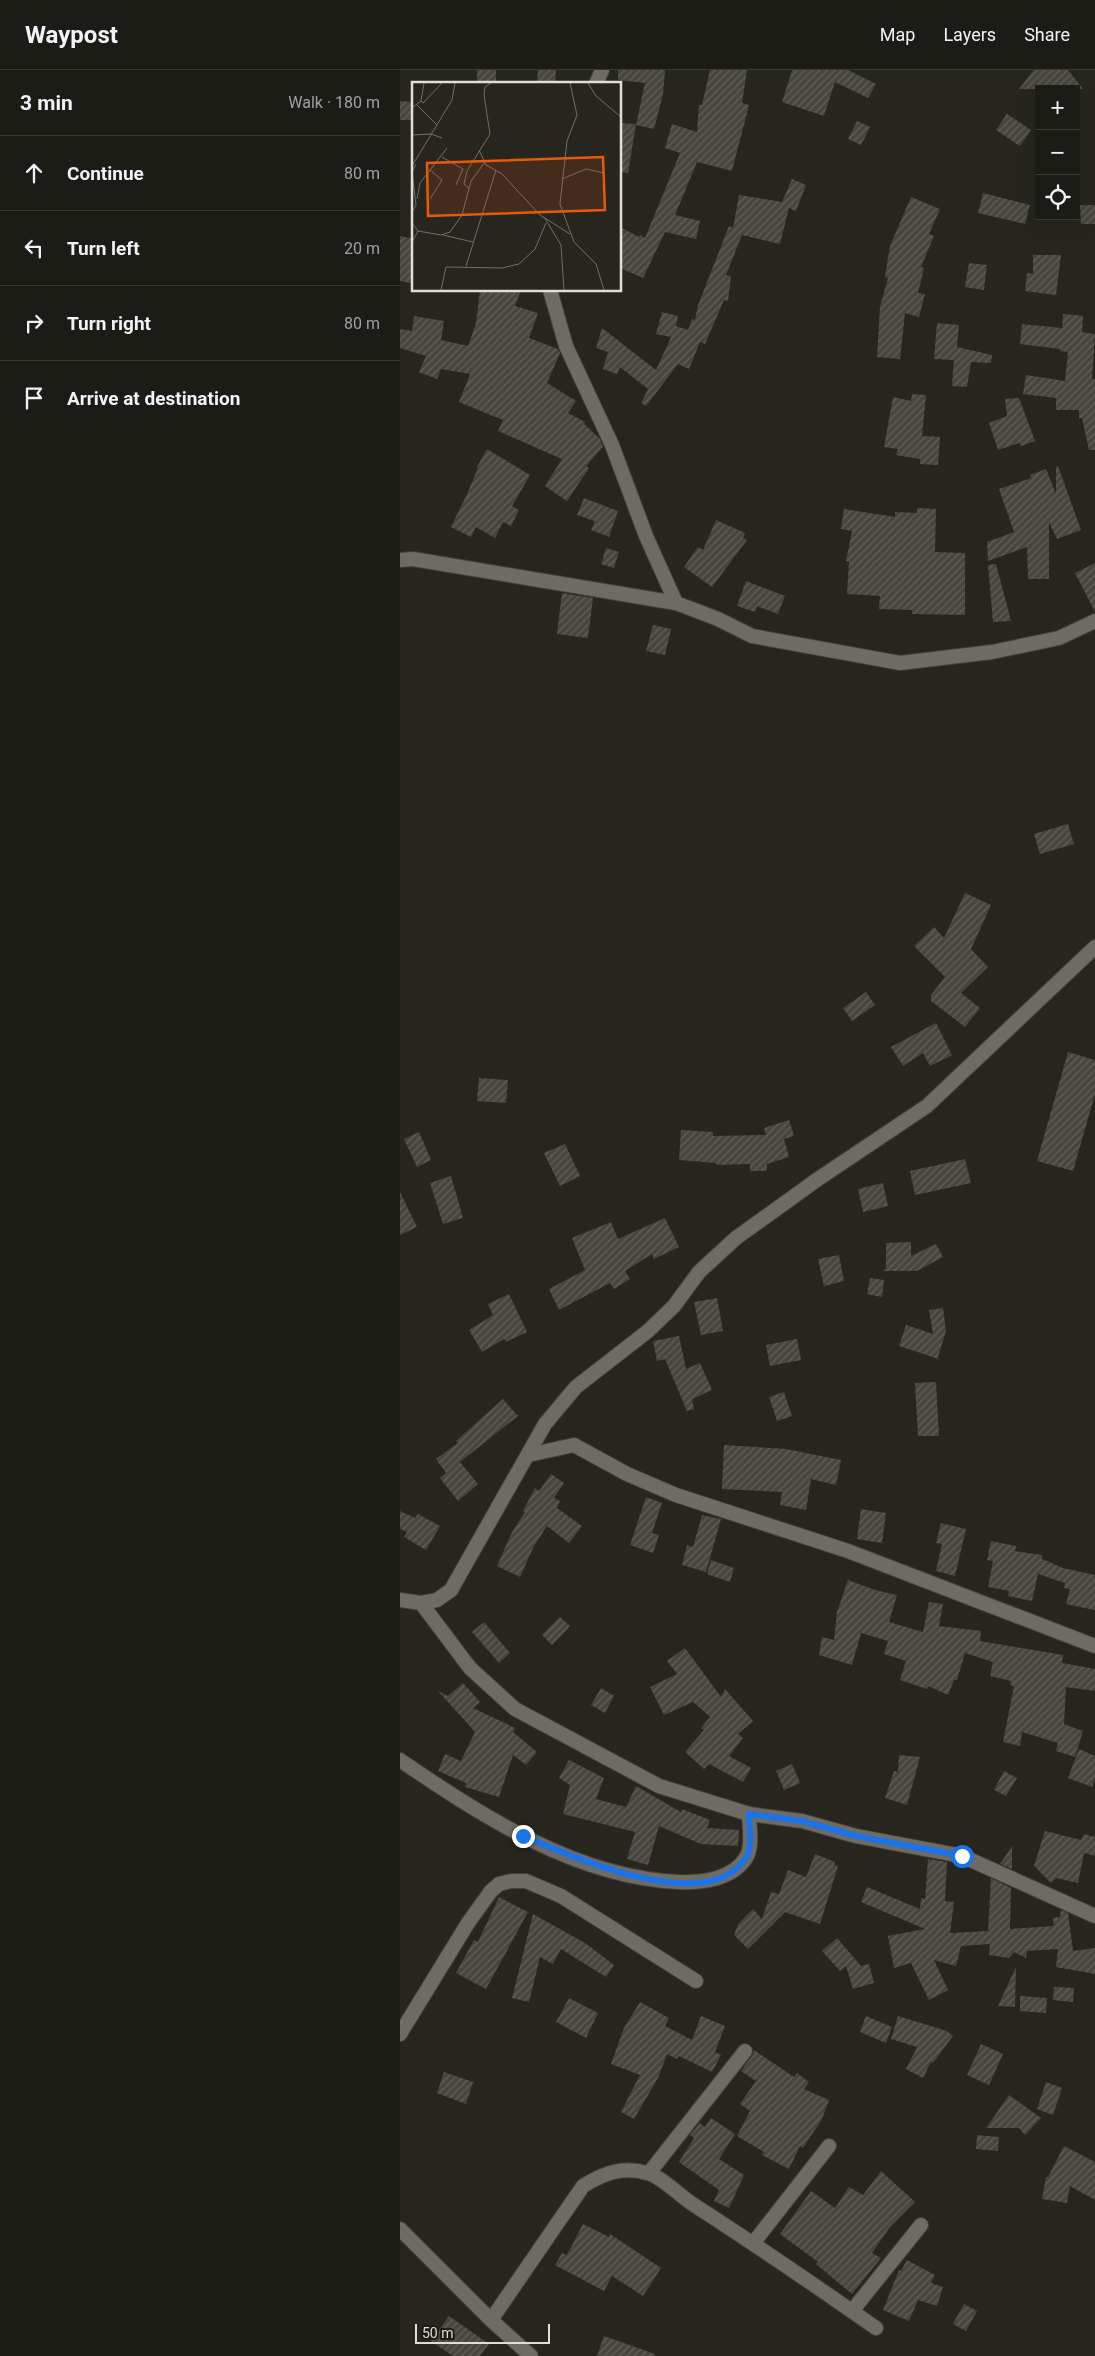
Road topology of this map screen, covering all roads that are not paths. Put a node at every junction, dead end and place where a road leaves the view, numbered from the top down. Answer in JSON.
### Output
{"nodes":[{"id":1,"x":602,"y":70,"type":"edge"},
{"id":2,"x":597,"y":82,"type":"edge"},
{"id":3,"x":550,"y":291,"type":"edge"},
{"id":4,"x":400,"y":560,"type":"edge"},
{"id":5,"x":676,"y":603,"type":"junction"},
{"id":6,"x":1095,"y":621,"type":"edge"},
{"id":7,"x":1095,"y":947,"type":"edge"},
{"id":8,"x":528,"y":1455,"type":"junction"},
{"id":9,"x":400,"y":1600,"type":"edge"},
{"id":10,"x":421,"y":1603,"type":"junction"},
{"id":11,"x":1095,"y":1646,"type":"edge"},
{"id":12,"x":400,"y":1760,"type":"edge"},
{"id":13,"x":749,"y":1814,"type":"junction"},
{"id":14,"x":1095,"y":1916,"type":"edge"},
{"id":15,"x":696,"y":1981,"type":"dead end"},
{"id":16,"x":400,"y":2034,"type":"edge"},
{"id":17,"x":746,"y":2050,"type":"dead end"},
{"id":18,"x":829,"y":2146,"type":"dead end"},
{"id":19,"x":649,"y":2173,"type":"junction"},
{"id":20,"x":921,"y":2225,"type":"dead end"},
{"id":21,"x":400,"y":2229,"type":"edge"},
{"id":22,"x":754,"y":2242,"type":"junction"},
{"id":23,"x":852,"y":2312,"type":"junction"},
{"id":24,"x":491,"y":2320,"type":"junction"},
{"id":25,"x":876,"y":2328,"type":"dead end"},
{"id":26,"x":531,"y":2356,"type":"edge"}],
"edges":[{"from":1,"to":2,"type":"street"},
{"from":3,"to":5,"type":"street"},
{"from":4,"to":5,"type":"street"},
{"from":5,"to":6,"type":"street"},
{"from":7,"to":8,"type":"street"},
{"from":8,"to":10,"type":"street"},
{"from":8,"to":11,"type":"street"},
{"from":9,"to":10,"type":"street"},
{"from":10,"to":13,"type":"street"},
{"from":12,"to":13,"type":"street"},
{"from":13,"to":14,"type":"street"},
{"from":15,"to":16,"type":"street"},
{"from":17,"to":19,"type":"street"},
{"from":18,"to":22,"type":"street"},
{"from":19,"to":22,"type":"street"},
{"from":19,"to":24,"type":"street"},
{"from":20,"to":23,"type":"street"},
{"from":21,"to":24,"type":"street"},
{"from":22,"to":23,"type":"street"},
{"from":23,"to":25,"type":"street"},
{"from":24,"to":26,"type":"street"}]}
